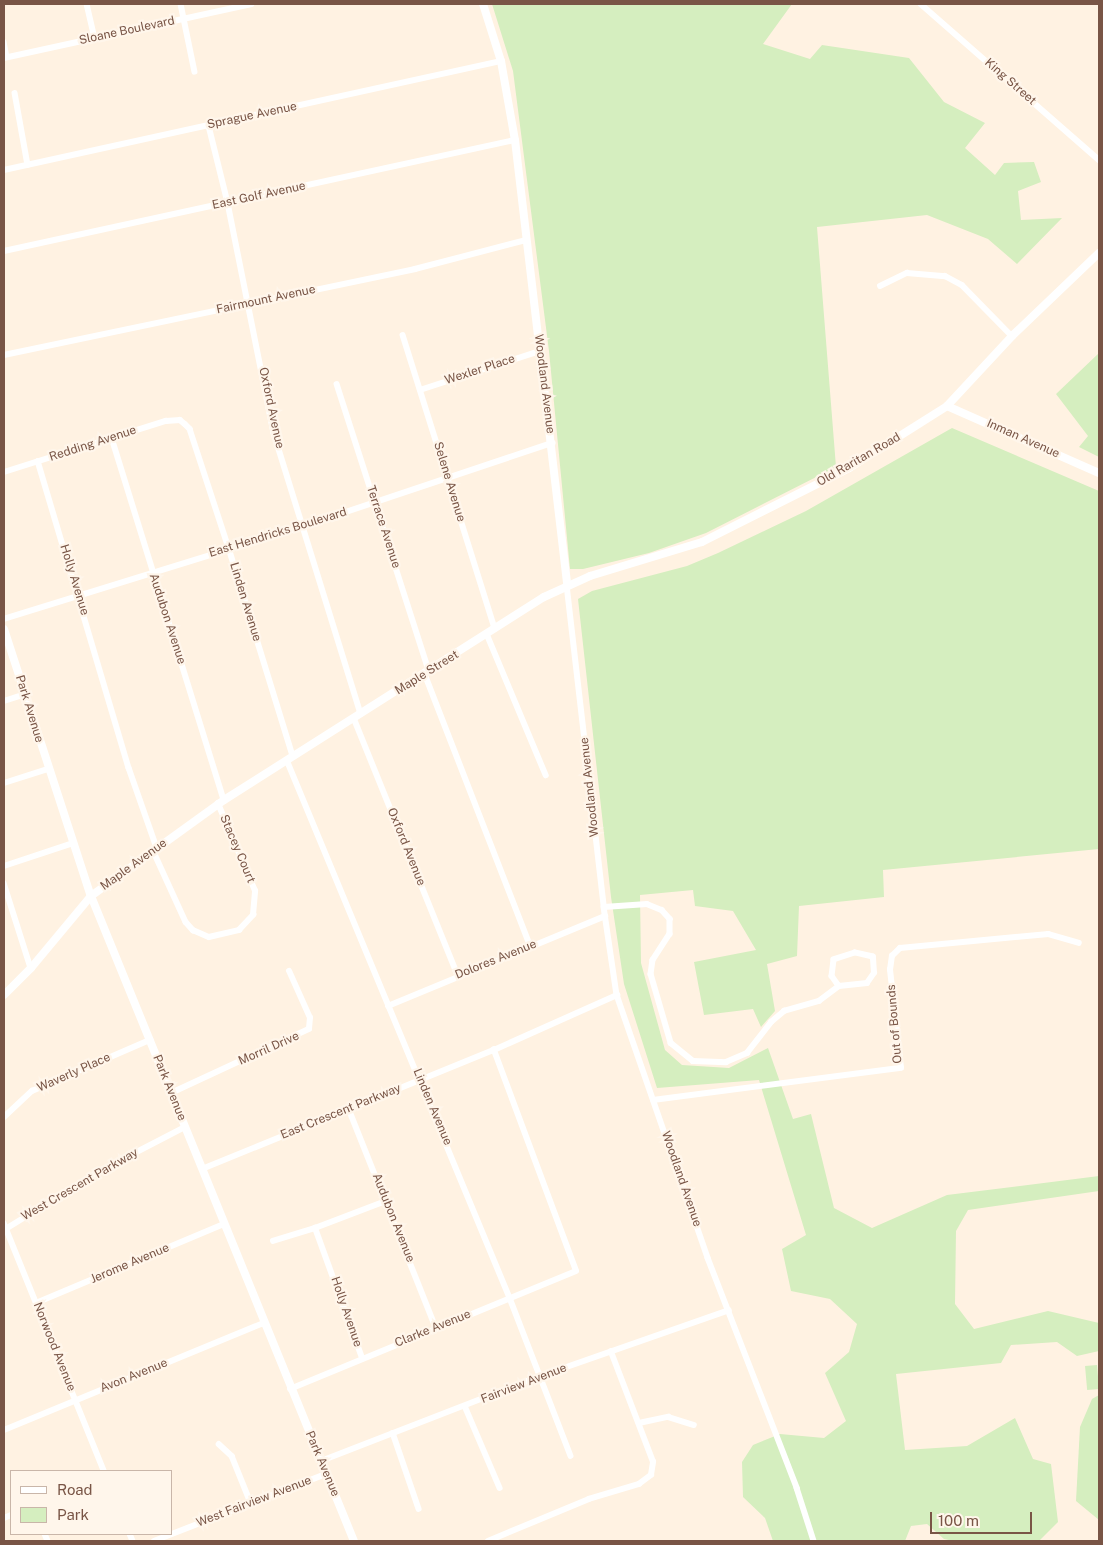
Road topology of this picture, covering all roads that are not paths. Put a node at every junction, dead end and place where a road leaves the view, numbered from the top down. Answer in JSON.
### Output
{"nodes":[{"id":1,"x":87,"y":4,"type":"edge"},
{"id":2,"x":181,"y":4,"type":"edge"},
{"id":3,"x":251,"y":4,"type":"edge"},
{"id":4,"x":483,"y":4,"type":"edge"},
{"id":5,"x":921,"y":4,"type":"edge"},
{"id":6,"x":184,"y":19,"type":"junction"},
{"id":7,"x":95,"y":38,"type":"junction"},
{"id":8,"x":4,"y":42,"type":"edge"},
{"id":9,"x":6,"y":58,"type":"edge"},
{"id":10,"x":501,"y":61,"type":"junction"},
{"id":11,"x":195,"y":72,"type":"dead end"},
{"id":12,"x":15,"y":93,"type":"dead end"},
{"id":13,"x":209,"y":126,"type":"junction"},
{"id":14,"x":515,"y":140,"type":"junction"},
{"id":15,"x":1099,"y":160,"type":"edge"},
{"id":16,"x":28,"y":165,"type":"junction"},
{"id":17,"x":4,"y":170,"type":"edge"},
{"id":18,"x":228,"y":204,"type":"junction"},
{"id":19,"x":526,"y":240,"type":"junction"},
{"id":20,"x":4,"y":251,"type":"edge"},
{"id":21,"x":1099,"y":253,"type":"edge"},
{"id":22,"x":880,"y":286,"type":"dead end"},
{"id":23,"x":248,"y":303,"type":"junction"},
{"id":24,"x":403,"y":335,"type":"dead end"},
{"id":25,"x":1012,"y":336,"type":"junction"},
{"id":26,"x":540,"y":351,"type":"junction"},
{"id":27,"x":4,"y":355,"type":"edge"},
{"id":28,"x":337,"y":384,"type":"dead end"},
{"id":29,"x":420,"y":390,"type":"junction"},
{"id":30,"x":947,"y":406,"type":"junction"},
{"id":31,"x":183,"y":422,"type":"joint"},
{"id":32,"x":112,"y":438,"type":"junction"},
{"id":33,"x":552,"y":443,"type":"junction"},
{"id":34,"x":38,"y":461,"type":"junction"},
{"id":35,"x":4,"y":472,"type":"edge"},
{"id":36,"x":1099,"y":473,"type":"edge"},
{"id":37,"x":447,"y":477,"type":"junction"},
{"id":38,"x":375,"y":502,"type":"junction"},
{"id":39,"x":304,"y":526,"type":"junction"},
{"id":40,"x":229,"y":548,"type":"junction"},
{"id":41,"x":152,"y":572,"type":"junction"},
{"id":42,"x":567,"y":585,"type":"junction"},
{"id":43,"x":79,"y":594,"type":"junction"},
{"id":44,"x":4,"y":619,"type":"edge"},
{"id":45,"x":4,"y":629,"type":"edge"},
{"id":46,"x":495,"y":629,"type":"junction"},
{"id":47,"x":487,"y":634,"type":"junction"},
{"id":48,"x":427,"y":673,"type":"junction"},
{"id":49,"x":25,"y":694,"type":"junction"},
{"id":50,"x":4,"y":701,"type":"edge"},
{"id":51,"x":357,"y":716,"type":"junction"},
{"id":52,"x":290,"y":758,"type":"junction"},
{"id":53,"x":48,"y":768,"type":"junction"},
{"id":54,"x":546,"y":775,"type":"dead end"},
{"id":55,"x":4,"y":783,"type":"edge"},
{"id":56,"x":221,"y":802,"type":"junction"},
{"id":57,"x":73,"y":842,"type":"junction"},
{"id":58,"x":155,"y":849,"type":"junction"},
{"id":59,"x":4,"y":866,"type":"edge"},
{"id":60,"x":4,"y":883,"type":"edge"},
{"id":61,"x":91,"y":896,"type":"junction"},
{"id":62,"x":604,"y":906,"type":"junction"},
{"id":63,"x":605,"y":916,"type":"junction"},
{"id":64,"x":1079,"y":942,"type":"dead end"},
{"id":65,"x":530,"y":946,"type":"junction"},
{"id":66,"x":31,"y":968,"type":"junction"},
{"id":67,"x":289,"y":971,"type":"dead end"},
{"id":68,"x":458,"y":975,"type":"junction"},
{"id":69,"x":839,"y":986,"type":"junction"},
{"id":70,"x":4,"y":995,"type":"edge"},
{"id":71,"x":617,"y":995,"type":"junction"},
{"id":72,"x":388,"y":1006,"type":"junction"},
{"id":73,"x":150,"y":1040,"type":"junction"},
{"id":74,"x":494,"y":1050,"type":"junction"},
{"id":75,"x":421,"y":1080,"type":"junction"},
{"id":76,"x":171,"y":1094,"type":"junction"},
{"id":77,"x":653,"y":1100,"type":"junction"},
{"id":78,"x":349,"y":1109,"type":"junction"},
{"id":79,"x":4,"y":1117,"type":"edge"},
{"id":80,"x":185,"y":1127,"type":"junction"},
{"id":81,"x":202,"y":1169,"type":"junction"},
{"id":82,"x":386,"y":1200,"type":"junction"},
{"id":83,"x":224,"y":1224,"type":"junction"},
{"id":84,"x":4,"y":1227,"type":"edge"},
{"id":85,"x":315,"y":1228,"type":"junction"},
{"id":86,"x":273,"y":1241,"type":"dead end"},
{"id":87,"x":510,"y":1298,"type":"junction"},
{"id":88,"x":36,"y":1303,"type":"junction"},
{"id":89,"x":729,"y":1310,"type":"junction"},
{"id":90,"x":264,"y":1322,"type":"junction"},
{"id":91,"x":436,"y":1328,"type":"junction"},
{"id":92,"x":611,"y":1352,"type":"junction"},
{"id":93,"x":362,"y":1358,"type":"junction"},
{"id":94,"x":538,"y":1377,"type":"junction"},
{"id":95,"x":290,"y":1388,"type":"junction"},
{"id":96,"x":75,"y":1400,"type":"junction"},
{"id":97,"x":465,"y":1406,"type":"junction"},
{"id":98,"x":639,"y":1423,"type":"junction"},
{"id":99,"x":694,"y":1425,"type":"dead end"},
{"id":100,"x":4,"y":1430,"type":"edge"},
{"id":101,"x":393,"y":1433,"type":"junction"},
{"id":102,"x":219,"y":1444,"type":"dead end"},
{"id":103,"x":571,"y":1456,"type":"dead end"},
{"id":104,"x":321,"y":1461,"type":"junction"},
{"id":105,"x":104,"y":1470,"type":"edge"},
{"id":106,"x":326,"y":1474,"type":"junction"},
{"id":107,"x":500,"y":1488,"type":"dead end"},
{"id":108,"x":251,"y":1503,"type":"junction"},
{"id":109,"x":419,"y":1509,"type":"dead end"},
{"id":110,"x":172,"y":1534,"type":"edge"},
{"id":111,"x":169,"y":1535,"type":"edge"},
{"id":112,"x":154,"y":1541,"type":"edge"},
{"id":113,"x":354,"y":1541,"type":"edge"},
{"id":114,"x":488,"y":1541,"type":"edge"},
{"id":115,"x":814,"y":1541,"type":"edge"}],
"edges":[{"from":1,"to":7,"type":"street"},
{"from":2,"to":6,"type":"street"},
{"from":3,"to":6,"type":"street","name":"Sloane Boulevard"},
{"from":4,"to":10,"type":"main road","name":"Woodland Avenue"},
{"from":5,"to":15,"type":"street","name":"King Street"},
{"from":6,"to":7,"type":"street","name":"Sloane Boulevard"},
{"from":6,"to":11,"type":"street"},
{"from":7,"to":9,"type":"street","name":"Sloane Boulevard"},
{"from":8,"to":9,"type":"street"},
{"from":10,"to":13,"type":"street","name":"Sprague Avenue"},
{"from":10,"to":14,"type":"main road","name":"Woodland Avenue"},
{"from":12,"to":16,"type":"street"},
{"from":13,"to":16,"type":"street","name":"Sprague Avenue"},
{"from":13,"to":18,"type":"street","name":"Oxford Avenue"},
{"from":14,"to":18,"type":"street","name":"East Golf Avenue"},
{"from":14,"to":19,"type":"main road","name":"Woodland Avenue"},
{"from":16,"to":17,"type":"street","name":"Sprague Avenue"},
{"from":18,"to":20,"type":"street","name":"East Golf Avenue"},
{"from":18,"to":23,"type":"street","name":"Oxford Avenue"},
{"from":19,"to":23,"type":"street","name":"Fairmount Avenue"},
{"from":19,"to":26,"type":"main road","name":"Woodland Avenue"},
{"from":21,"to":25,"type":"main road","name":"Old Raritan Road"},
{"from":22,"to":25,"type":"street"},
{"from":23,"to":27,"type":"street","name":"Fairmount Avenue"},
{"from":23,"to":39,"type":"street","name":"Oxford Avenue"},
{"from":24,"to":29,"type":"street","name":"Selene Avenue"},
{"from":25,"to":30,"type":"main road","name":"Old Raritan Road"},
{"from":26,"to":29,"type":"street","name":"Wexler Place"},
{"from":26,"to":33,"type":"main road","name":"Woodland Avenue"},
{"from":28,"to":38,"type":"street","name":"Terrace Avenue"},
{"from":29,"to":37,"type":"street","name":"Selene Avenue"},
{"from":30,"to":36,"type":"main road","name":"Inman Avenue"},
{"from":30,"to":42,"type":"main road","name":"Old Raritan Road"},
{"from":31,"to":32,"type":"street","name":"Redding Avenue"},
{"from":31,"to":40,"type":"street","name":"Linden Avenue"},
{"from":32,"to":34,"type":"street","name":"Redding Avenue"},
{"from":32,"to":41,"type":"street","name":"Audubon Avenue"},
{"from":33,"to":37,"type":"street","name":"East Hendricks Boulevard"},
{"from":33,"to":42,"type":"main road","name":"Woodland Avenue"},
{"from":34,"to":35,"type":"street","name":"Redding Avenue"},
{"from":34,"to":43,"type":"street","name":"Holly Avenue"},
{"from":37,"to":38,"type":"street","name":"East Hendricks Boulevard"},
{"from":37,"to":46,"type":"street","name":"Selene Avenue"},
{"from":38,"to":39,"type":"street","name":"East Hendricks Boulevard"},
{"from":38,"to":48,"type":"street","name":"Terrace Avenue"},
{"from":39,"to":40,"type":"street","name":"East Hendricks Boulevard"},
{"from":39,"to":51,"type":"street","name":"Oxford Avenue"},
{"from":40,"to":41,"type":"street","name":"East Hendricks Boulevard"},
{"from":40,"to":52,"type":"street","name":"Linden Avenue"},
{"from":41,"to":43,"type":"street","name":"East Hendricks Boulevard"},
{"from":41,"to":56,"type":"street","name":"Audubon Avenue"},
{"from":42,"to":46,"type":"main road","name":"Maple Street"},
{"from":42,"to":62,"type":"street","name":"Woodland Avenue"},
{"from":43,"to":44,"type":"street","name":"East Hendricks Boulevard"},
{"from":43,"to":58,"type":"street","name":"Holly Avenue"},
{"from":45,"to":49,"type":"main road","name":"Park Avenue"},
{"from":46,"to":47,"type":"main road","name":"Maple Street"},
{"from":47,"to":48,"type":"main road","name":"Maple Street"},
{"from":47,"to":54,"type":"street"},
{"from":48,"to":51,"type":"main road","name":"Maple Street"},
{"from":48,"to":65,"type":"street","name":"Terrace Avenue"},
{"from":49,"to":50,"type":"street"},
{"from":49,"to":53,"type":"main road","name":"Park Avenue"},
{"from":51,"to":52,"type":"main road","name":"Maple Street"},
{"from":51,"to":68,"type":"street","name":"Oxford Avenue"},
{"from":52,"to":56,"type":"main road","name":"Maple Avenue"},
{"from":52,"to":72,"type":"street","name":"Linden Avenue"},
{"from":53,"to":55,"type":"street"},
{"from":53,"to":57,"type":"main road","name":"Park Avenue"},
{"from":56,"to":58,"type":"main road","name":"Maple Avenue"},
{"from":56,"to":58,"type":"street","name":"Stacey Court"},
{"from":57,"to":59,"type":"street"},
{"from":57,"to":61,"type":"main road","name":"Park Avenue"},
{"from":58,"to":61,"type":"main road","name":"Maple Avenue"},
{"from":60,"to":66,"type":"street"},
{"from":61,"to":66,"type":"main road","name":"Maple Avenue"},
{"from":61,"to":73,"type":"main road","name":"Park Avenue"},
{"from":62,"to":63,"type":"street","name":"Woodland Avenue"},
{"from":62,"to":69,"type":"street"},
{"from":63,"to":65,"type":"street","name":"Dolores Avenue"},
{"from":63,"to":71,"type":"street","name":"Woodland Avenue"},
{"from":64,"to":77,"type":"street","name":"Out of Bounds"},
{"from":65,"to":68,"type":"street","name":"Dolores Avenue"},
{"from":66,"to":70,"type":"main road","name":"Maple Avenue"},
{"from":67,"to":76,"type":"street","name":"Morril Drive"},
{"from":68,"to":72,"type":"street","name":"Dolores Avenue"},
{"from":69,"to":69,"type":"street"},
{"from":71,"to":74,"type":"street","name":"East Crescent Parkway"},
{"from":71,"to":77,"type":"street","name":"Woodland Avenue"},
{"from":72,"to":75,"type":"street","name":"Linden Avenue"},
{"from":73,"to":76,"type":"main road","name":"Park Avenue"},
{"from":73,"to":79,"type":"street","name":"Waverly Place"},
{"from":74,"to":75,"type":"street","name":"East Crescent Parkway"},
{"from":74,"to":87,"type":"street","name":"Clarke Avenue"},
{"from":75,"to":78,"type":"street","name":"East Crescent Parkway"},
{"from":75,"to":87,"type":"street","name":"Linden Avenue"},
{"from":76,"to":80,"type":"main road","name":"Park Avenue"},
{"from":77,"to":89,"type":"street","name":"Woodland Avenue"},
{"from":78,"to":81,"type":"street","name":"East Crescent Parkway"},
{"from":78,"to":82,"type":"street","name":"Audubon Avenue"},
{"from":80,"to":81,"type":"main road","name":"Park Avenue"},
{"from":80,"to":84,"type":"street","name":"West Crescent Parkway"},
{"from":81,"to":83,"type":"main road","name":"Park Avenue"},
{"from":82,"to":85,"type":"street"},
{"from":82,"to":91,"type":"street","name":"Audubon Avenue"},
{"from":83,"to":88,"type":"street","name":"Jerome Avenue"},
{"from":83,"to":90,"type":"main road","name":"Park Avenue"},
{"from":84,"to":88,"type":"street","name":"Norwood Avenue"},
{"from":85,"to":86,"type":"street"},
{"from":85,"to":93,"type":"street","name":"Holly Avenue"},
{"from":87,"to":91,"type":"street","name":"Clarke Avenue"},
{"from":87,"to":94,"type":"street","name":"Linden Avenue"},
{"from":88,"to":96,"type":"street","name":"Norwood Avenue"},
{"from":89,"to":92,"type":"street","name":"Fairview Avenue"},
{"from":89,"to":115,"type":"street","name":"Woodland Avenue"},
{"from":90,"to":95,"type":"main road","name":"Park Avenue"},
{"from":90,"to":96,"type":"street","name":"Avon Avenue"},
{"from":91,"to":93,"type":"street","name":"Clarke Avenue"},
{"from":92,"to":94,"type":"street","name":"Fairview Avenue"},
{"from":92,"to":98,"type":"street"},
{"from":93,"to":95,"type":"street","name":"Clarke Avenue"},
{"from":94,"to":97,"type":"street","name":"Fairview Avenue"},
{"from":94,"to":103,"type":"street","name":"Linden Avenue"},
{"from":95,"to":104,"type":"main road","name":"Park Avenue"},
{"from":96,"to":100,"type":"street","name":"Avon Avenue"},
{"from":96,"to":105,"type":"street","name":"Norwood Avenue"},
{"from":97,"to":101,"type":"street","name":"Fairview Avenue"},
{"from":97,"to":107,"type":"street"},
{"from":98,"to":99,"type":"street"},
{"from":98,"to":114,"type":"street"},
{"from":101,"to":104,"type":"street","name":"Fairview Avenue"},
{"from":101,"to":109,"type":"street"},
{"from":102,"to":108,"type":"street"},
{"from":104,"to":106,"type":"main road","name":"Park Avenue"},
{"from":106,"to":108,"type":"street","name":"West Fairview Avenue"},
{"from":106,"to":113,"type":"main road","name":"Park Avenue"},
{"from":108,"to":110,"type":"street","name":"West Fairview Avenue"},
{"from":111,"to":112,"type":"street","name":"West Fairview Avenue"}]}
